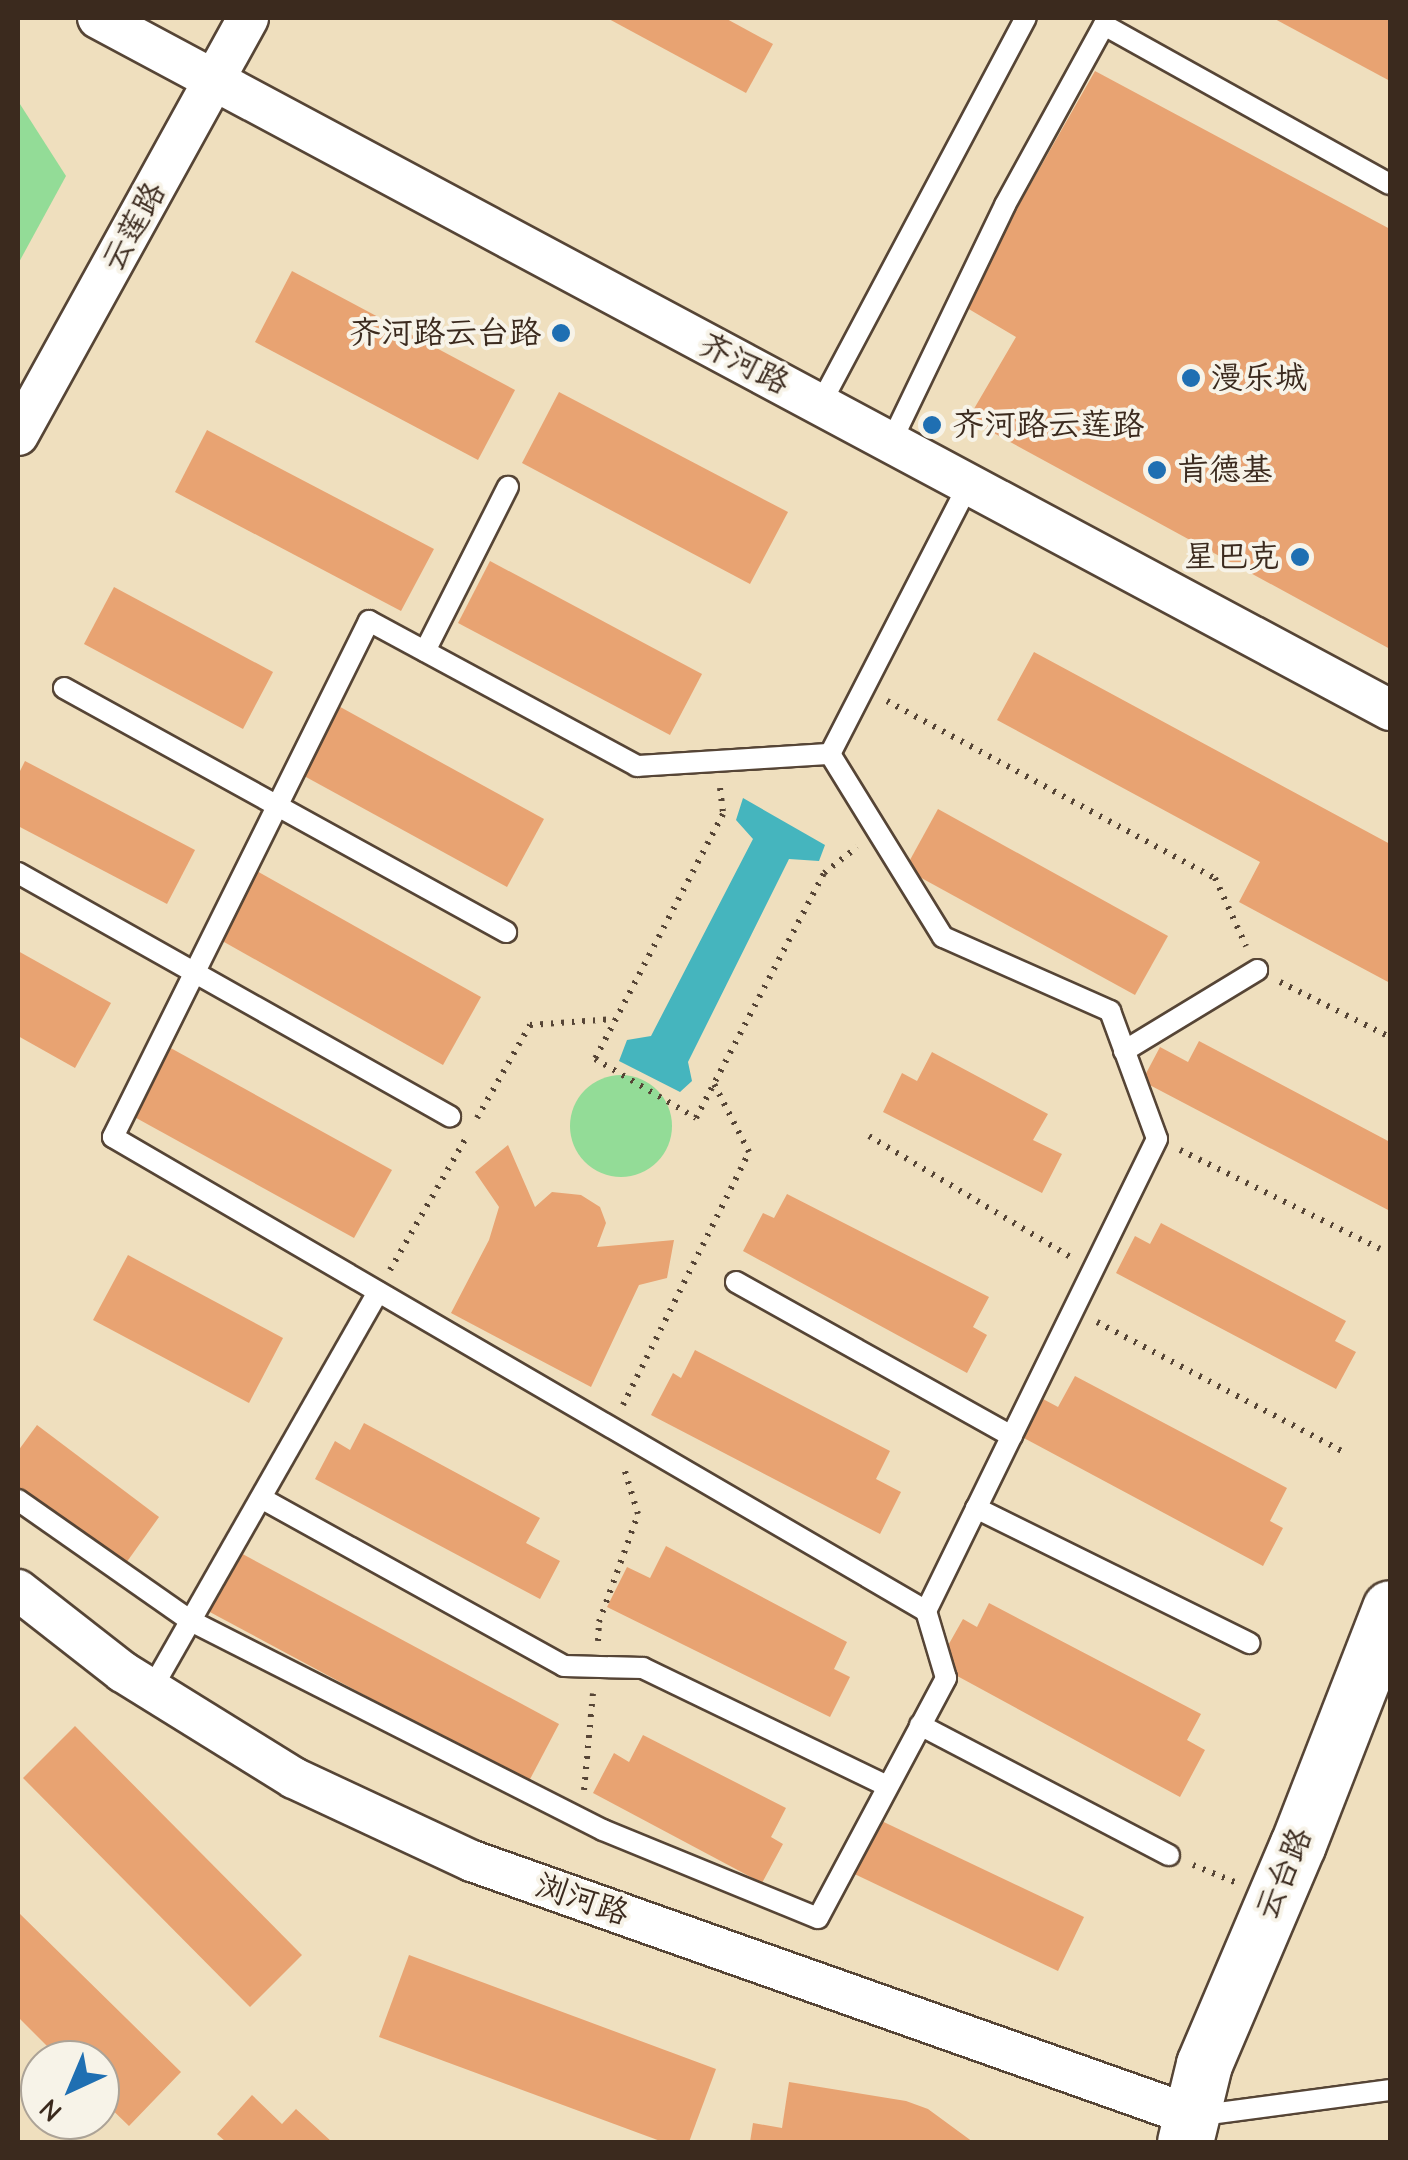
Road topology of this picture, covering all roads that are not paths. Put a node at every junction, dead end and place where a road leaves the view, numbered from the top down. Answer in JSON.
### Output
{"nodes":[{"id":1,"x":98,"y":18,"type":"edge"},
{"id":2,"x":248,"y":18,"type":"edge"},
{"id":3,"x":1026,"y":18,"type":"edge"},
{"id":4,"x":216,"y":80,"type":"junction"},
{"id":5,"x":1390,"y":184,"type":"edge"},
{"id":6,"x":821,"y":404,"type":"junction"},
{"id":7,"x":18,"y":435,"type":"edge"},
{"id":8,"x":892,"y":440,"type":"junction"},
{"id":9,"x":968,"y":483,"type":"junction"},
{"id":10,"x":508,"y":487,"type":"dead end"},
{"id":11,"x":426,"y":652,"type":"junction"},
{"id":12,"x":64,"y":688,"type":"dead end"},
{"id":13,"x":1390,"y":710,"type":"edge"},
{"id":14,"x":830,"y":754,"type":"junction"},
{"id":15,"x":276,"y":808,"type":"junction"},
{"id":16,"x":18,"y":873,"type":"edge"},
{"id":17,"x":506,"y":932,"type":"dead end"},
{"id":18,"x":1256,"y":970,"type":"road end"},
{"id":19,"x":194,"y":974,"type":"junction"},
{"id":20,"x":1124,"y":1050,"type":"junction"},
{"id":21,"x":450,"y":1116,"type":"dead end"},
{"id":22,"x":736,"y":1282,"type":"dead end"},
{"id":23,"x":378,"y":1292,"type":"junction"},
{"id":24,"x":1012,"y":1436,"type":"junction"},
{"id":25,"x":261,"y":1498,"type":"junction"},
{"id":26,"x":18,"y":1500,"type":"edge"},
{"id":27,"x":976,"y":1508,"type":"junction"},
{"id":28,"x":18,"y":1590,"type":"edge"},
{"id":29,"x":1390,"y":1608,"type":"edge"},
{"id":30,"x":926,"y":1612,"type":"junction"},
{"id":31,"x":191,"y":1621,"type":"junction"},
{"id":32,"x":1249,"y":1643,"type":"dead end"},
{"id":33,"x":151,"y":1690,"type":"junction"},
{"id":34,"x":920,"y":1725,"type":"junction"},
{"id":35,"x":887,"y":1786,"type":"junction"},
{"id":36,"x":1169,"y":1855,"type":"road end"},
{"id":37,"x":1390,"y":2090,"type":"edge"},
{"id":38,"x":1189,"y":2129,"type":"edge"}],
"edges":[{"from":1,"to":4,"type":"street","name":"齐河路"},
{"from":2,"to":4,"type":"street","name":"云莲路"},
{"from":3,"to":6,"type":"lane"},
{"from":4,"to":6,"type":"street","name":"齐河路"},
{"from":4,"to":7,"type":"street","name":"云莲路"},
{"from":5,"to":8,"type":"lane"},
{"from":6,"to":8,"type":"street","name":"齐河路"},
{"from":8,"to":9,"type":"street","name":"齐河路"},
{"from":9,"to":13,"type":"street","name":"齐河路"},
{"from":9,"to":14,"type":"lane"},
{"from":10,"to":11,"type":"lane"},
{"from":11,"to":14,"type":"lane"},
{"from":11,"to":15,"type":"lane"},
{"from":12,"to":15,"type":"lane"},
{"from":14,"to":20,"type":"lane"},
{"from":15,"to":17,"type":"lane"},
{"from":15,"to":19,"type":"lane"},
{"from":16,"to":19,"type":"lane"},
{"from":18,"to":20,"type":"lane"},
{"from":19,"to":21,"type":"lane"},
{"from":19,"to":23,"type":"lane"},
{"from":20,"to":24,"type":"lane"},
{"from":22,"to":24,"type":"lane"},
{"from":23,"to":25,"type":"lane"},
{"from":23,"to":30,"type":"lane"},
{"from":24,"to":27,"type":"lane"},
{"from":25,"to":31,"type":"lane"},
{"from":25,"to":35,"type":"lane"},
{"from":26,"to":31,"type":"lane"},
{"from":27,"to":30,"type":"lane"},
{"from":27,"to":32,"type":"lane"},
{"from":28,"to":33,"type":"street","name":"浏河路"},
{"from":29,"to":38,"type":"street","name":"云台路"},
{"from":30,"to":34,"type":"lane"},
{"from":31,"to":33,"type":"lane"},
{"from":31,"to":35,"type":"lane"},
{"from":33,"to":38,"type":"street","name":"浏河路"},
{"from":34,"to":35,"type":"lane"},
{"from":34,"to":36,"type":"lane"},
{"from":37,"to":38,"type":"lane"}]}
